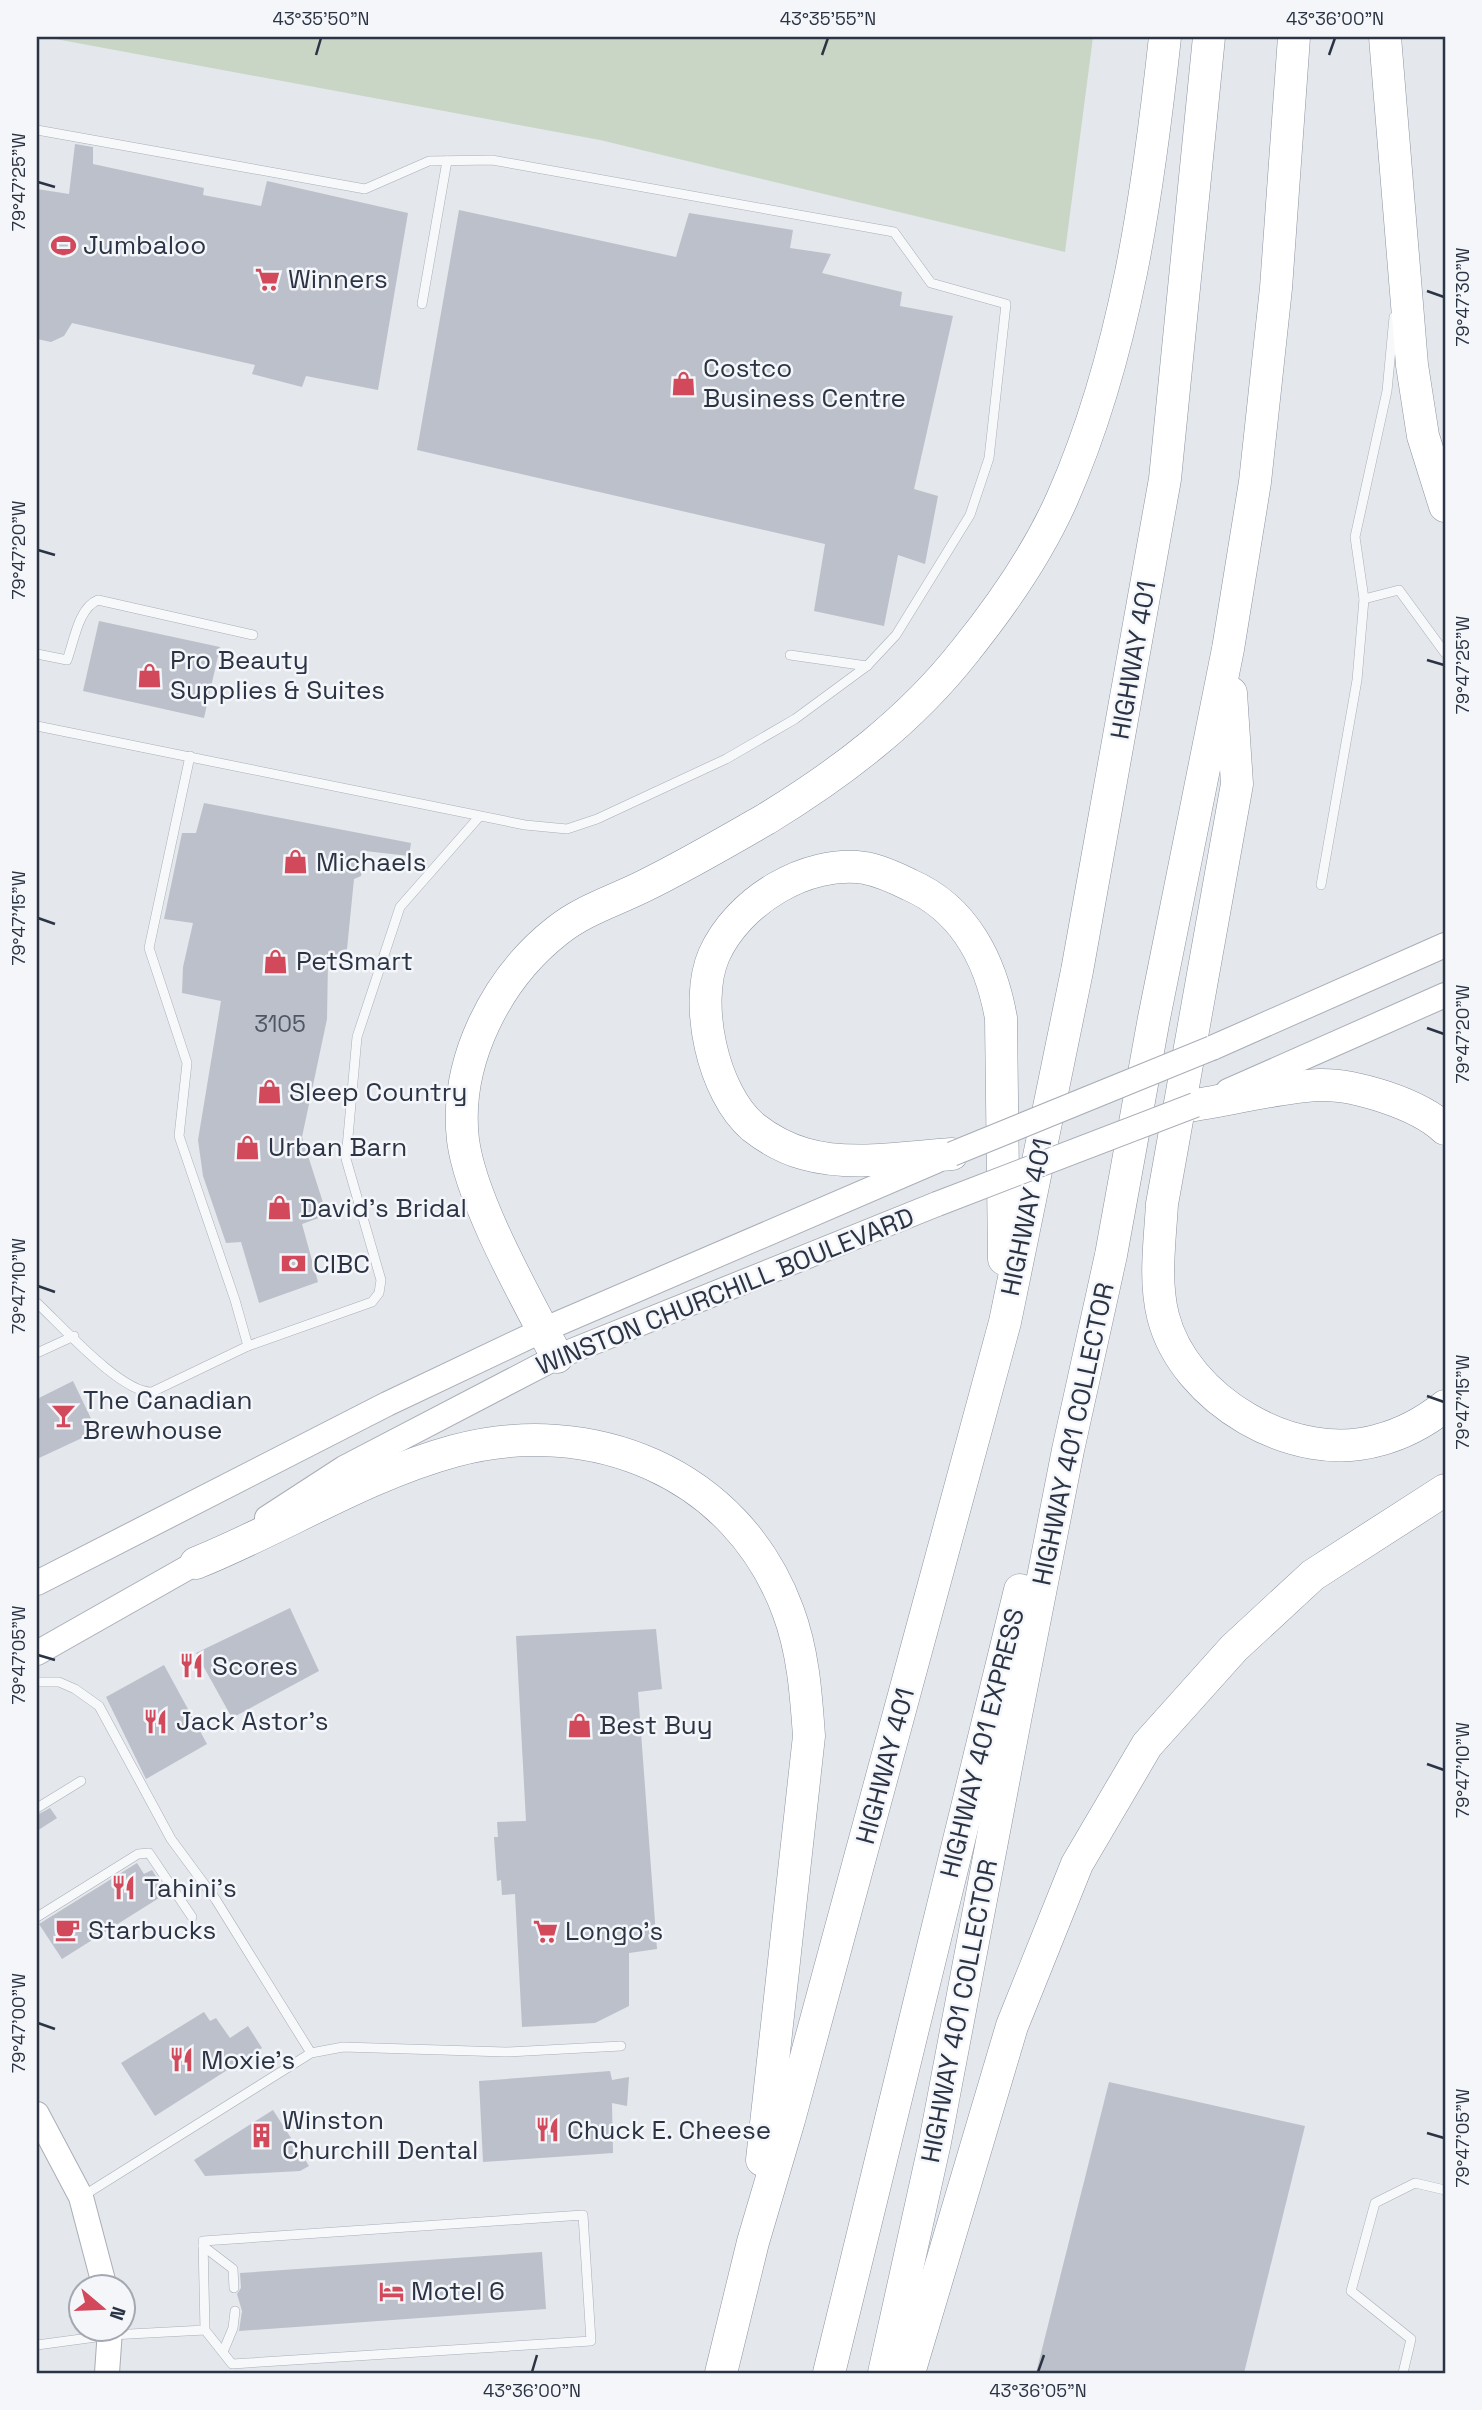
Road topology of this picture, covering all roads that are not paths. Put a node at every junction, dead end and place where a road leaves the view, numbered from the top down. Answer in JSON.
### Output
{"nodes":[{"id":1,"x":1165,"y":37,"type":"edge"},
{"id":2,"x":1209,"y":37,"type":"edge"},
{"id":3,"x":1294,"y":37,"type":"edge"},
{"id":4,"x":1385,"y":37,"type":"edge"},
{"id":5,"x":37,"y":130,"type":"edge"},
{"id":6,"x":447,"y":161,"type":"junction"},
{"id":7,"x":1397,"y":191,"type":"junction"},
{"id":8,"x":422,"y":304,"type":"dead end"},
{"id":9,"x":1445,"y":506,"type":"edge"},
{"id":10,"x":1364,"y":599,"type":"junction"},
{"id":11,"x":253,"y":635,"type":"dead end"},
{"id":12,"x":1228,"y":649,"type":"junction"},
{"id":13,"x":1445,"y":653,"type":"edge"},
{"id":14,"x":37,"y":654,"type":"edge"},
{"id":15,"x":790,"y":655,"type":"dead end"},
{"id":16,"x":867,"y":666,"type":"junction"},
{"id":17,"x":37,"y":726,"type":"edge"},
{"id":18,"x":190,"y":756,"type":"junction"},
{"id":19,"x":479,"y":817,"type":"junction"},
{"id":20,"x":1321,"y":885,"type":"dead end"},
{"id":21,"x":1445,"y":945,"type":"edge"},
{"id":22,"x":1445,"y":995,"type":"edge"},
{"id":23,"x":1195,"y":1105,"type":"junction"},
{"id":24,"x":1136,"y":1112,"type":"junction"},
{"id":25,"x":1445,"y":1129,"type":"edge"},
{"id":26,"x":952,"y":1154,"type":"junction"},
{"id":27,"x":37,"y":1304,"type":"edge"},
{"id":28,"x":1005,"y":1322,"type":"junction"},
{"id":29,"x":543,"y":1330,"type":"junction"},
{"id":30,"x":74,"y":1336,"type":"junction"},
{"id":31,"x":248,"y":1346,"type":"junction"},
{"id":32,"x":37,"y":1353,"type":"edge"},
{"id":33,"x":557,"y":1357,"type":"junction"},
{"id":34,"x":1445,"y":1406,"type":"edge"},
{"id":35,"x":1445,"y":1490,"type":"edge"},
{"id":36,"x":196,"y":1563,"type":"junction"},
{"id":37,"x":37,"y":1583,"type":"edge"},
{"id":38,"x":37,"y":1653,"type":"edge"},
{"id":39,"x":37,"y":1682,"type":"edge"},
{"id":40,"x":81,"y":1781,"type":"dead end"},
{"id":41,"x":37,"y":1808,"type":"edge"},
{"id":42,"x":37,"y":1917,"type":"edge"},
{"id":43,"x":192,"y":1917,"type":"dead end"},
{"id":44,"x":621,"y":2046,"type":"dead end"},
{"id":45,"x":311,"y":2053,"type":"junction"},
{"id":46,"x":37,"y":2114,"type":"edge"},
{"id":47,"x":1445,"y":2190,"type":"edge"},
{"id":48,"x":81,"y":2197,"type":"junction"},
{"id":49,"x":753,"y":2242,"type":"junction"},
{"id":50,"x":203,"y":2246,"type":"junction"},
{"id":51,"x":102,"y":2274,"type":"edge"},
{"id":52,"x":233,"y":2288,"type":"dead end"},
{"id":53,"x":235,"y":2311,"type":"dead end"},
{"id":54,"x":205,"y":2330,"type":"junction"},
{"id":55,"x":136,"y":2331,"type":"edge"},
{"id":56,"x":66,"y":2340,"type":"edge"},
{"id":57,"x":110,"y":2344,"type":"edge"},
{"id":58,"x":37,"y":2345,"type":"edge"},
{"id":59,"x":223,"y":2352,"type":"junction"},
{"id":60,"x":107,"y":2373,"type":"edge"},
{"id":61,"x":721,"y":2373,"type":"edge"},
{"id":62,"x":829,"y":2373,"type":"edge"},
{"id":63,"x":884,"y":2373,"type":"edge"},
{"id":64,"x":909,"y":2373,"type":"edge"},
{"id":65,"x":1403,"y":2373,"type":"edge"}],
"edges":[{"from":1,"to":29,"type":"highway"},
{"from":2,"to":28,"type":"highway","name":"HIGHWAY 401"},
{"from":3,"to":12,"type":"highway"},
{"from":4,"to":7,"type":"highway"},
{"from":5,"to":6,"type":"lane"},
{"from":6,"to":8,"type":"lane"},
{"from":6,"to":16,"type":"lane"},
{"from":7,"to":9,"type":"highway"},
{"from":7,"to":10,"type":"lane"},
{"from":10,"to":13,"type":"lane"},
{"from":10,"to":20,"type":"lane"},
{"from":11,"to":14,"type":"lane"},
{"from":12,"to":24,"type":"highway"},
{"from":12,"to":34,"type":"highway"},
{"from":15,"to":16,"type":"lane"},
{"from":16,"to":19,"type":"lane"},
{"from":17,"to":18,"type":"lane"},
{"from":18,"to":19,"type":"lane"},
{"from":18,"to":31,"type":"lane"},
{"from":19,"to":31,"type":"lane"},
{"from":21,"to":26,"type":"main road","name":"WINSTON CHURCHILL BOULEVARD","bridge":true},
{"from":22,"to":23,"type":"main road","name":"WINSTON CHURCHILL BOULEVARD"},
{"from":23,"to":25,"type":"highway"},
{"from":23,"to":33,"type":"main road","name":"WINSTON CHURCHILL BOULEVARD","bridge":true},
{"from":24,"to":62,"type":"highway","name":"HIGHWAY 401 EXPRESS"},
{"from":24,"to":63,"type":"highway","name":"HIGHWAY 401 COLLECTOR"},
{"from":26,"to":28,"type":"highway"},
{"from":26,"to":29,"type":"main road","name":"WINSTON CHURCHILL BOULEVARD"},
{"from":27,"to":30,"type":"lane"},
{"from":28,"to":49,"type":"highway","name":"HIGHWAY 401"},
{"from":29,"to":33,"type":"highway"},
{"from":29,"to":37,"type":"main road","name":"WINSTON CHURCHILL BOULEVARD"},
{"from":30,"to":31,"type":"lane"},
{"from":30,"to":32,"type":"lane"},
{"from":33,"to":36,"type":"main road","name":"WINSTON CHURCHILL BOULEVARD"},
{"from":35,"to":64,"type":"highway"},
{"from":36,"to":38,"type":"main road","name":"WINSTON CHURCHILL BOULEVARD"},
{"from":36,"to":49,"type":"highway"},
{"from":39,"to":45,"type":"lane"},
{"from":40,"to":41,"type":"lane"},
{"from":42,"to":43,"type":"lane"},
{"from":44,"to":45,"type":"lane"},
{"from":45,"to":48,"type":"lane"},
{"from":46,"to":48,"type":"main road"},
{"from":47,"to":65,"type":"lane"},
{"from":48,"to":51,"type":"main road"},
{"from":49,"to":61,"type":"highway","name":"HIGHWAY 401"},
{"from":50,"to":52,"type":"lane"},
{"from":50,"to":54,"type":"lane"},
{"from":50,"to":59,"type":"lane"},
{"from":53,"to":59,"type":"lane"},
{"from":54,"to":55,"type":"lane"},
{"from":54,"to":59,"type":"lane"},
{"from":56,"to":58,"type":"lane"},
{"from":57,"to":60,"type":"main road"}]}
